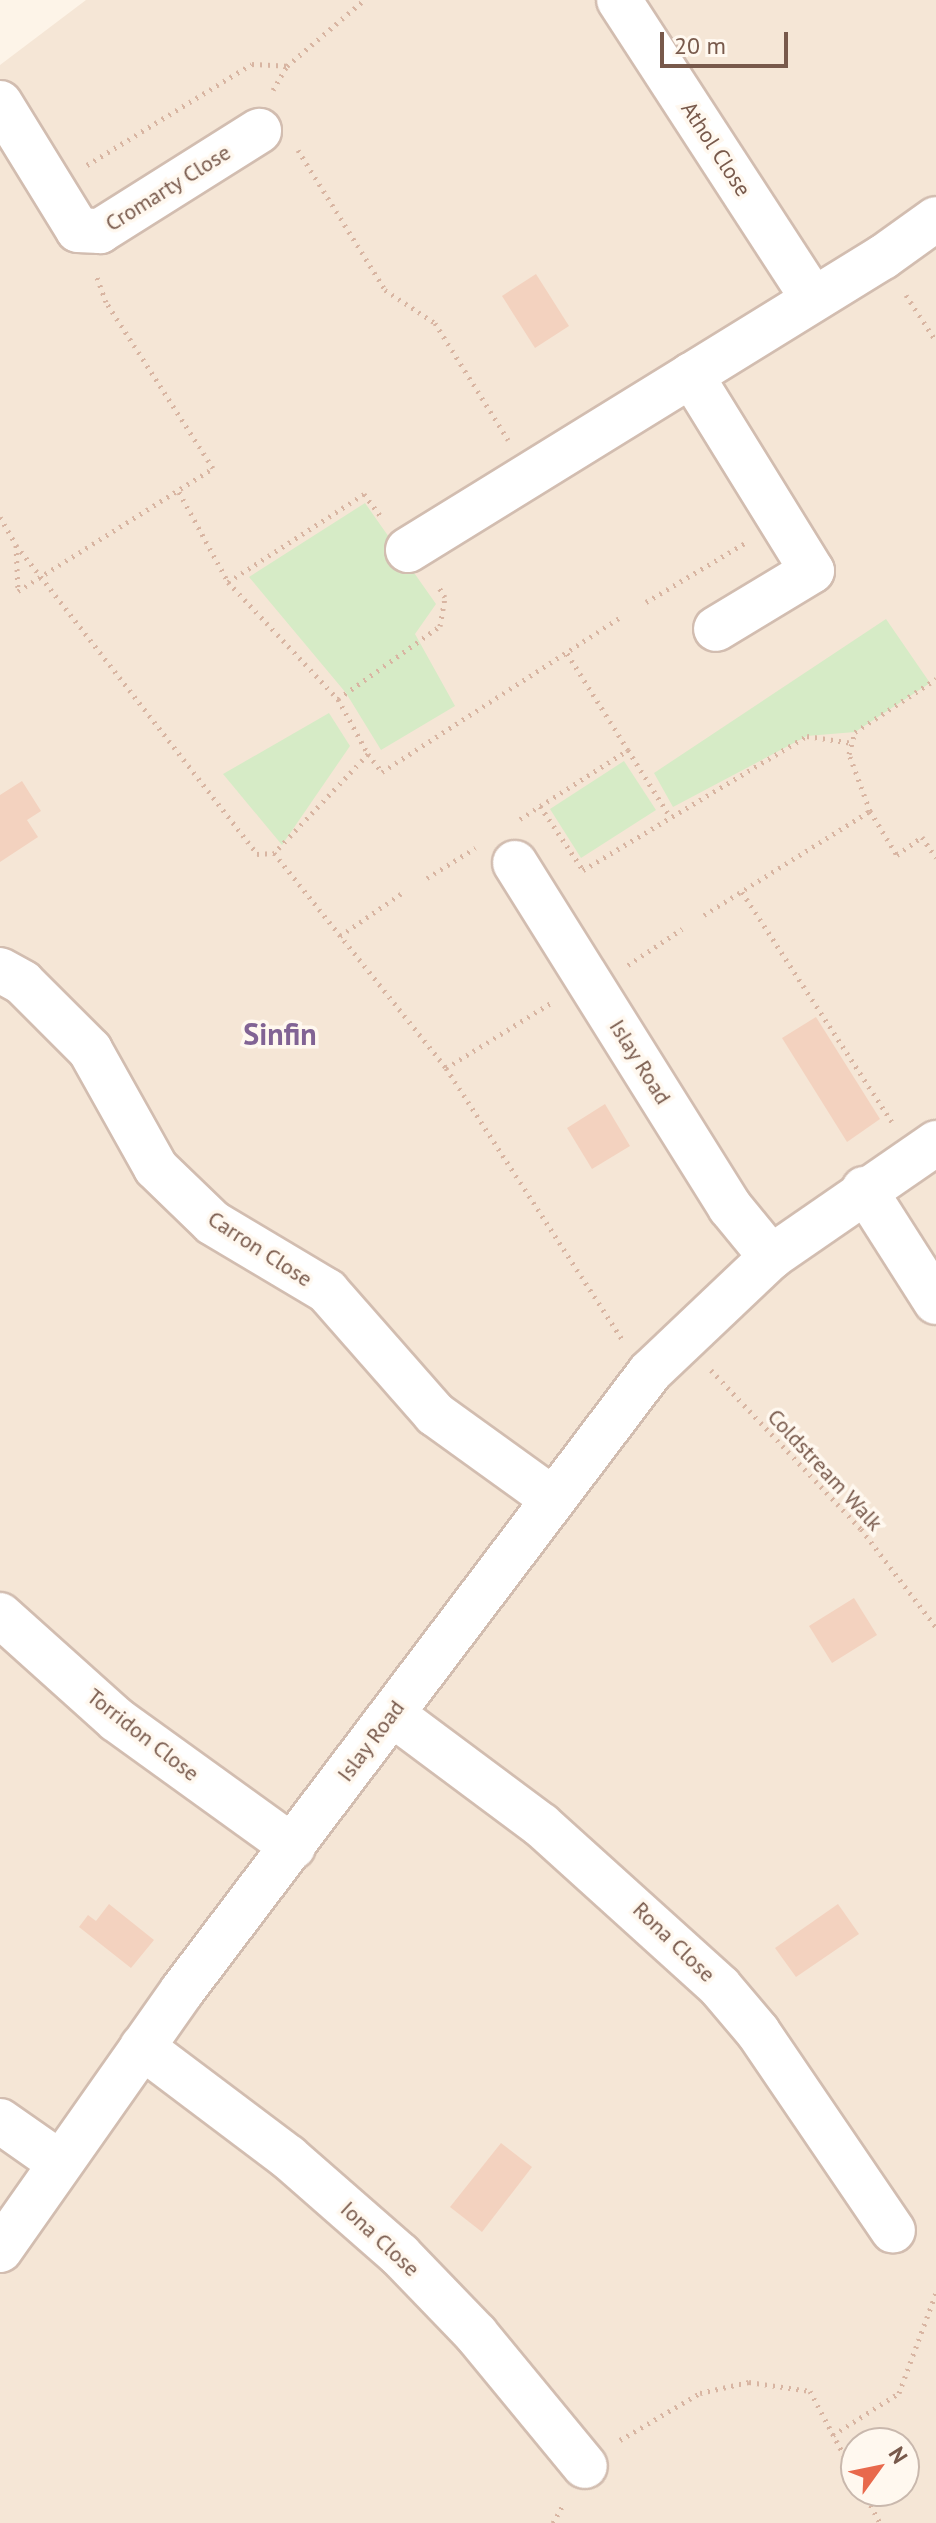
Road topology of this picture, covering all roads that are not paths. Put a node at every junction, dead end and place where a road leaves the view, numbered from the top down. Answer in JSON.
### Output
{"nodes":[{"id":1,"x":619,"y":0,"type":"edge"},
{"id":2,"x":0,"y":103,"type":"edge"},
{"id":3,"x":278,"y":140,"type":"road end"},
{"id":4,"x":936,"y":219,"type":"edge"},
{"id":5,"x":813,"y":299,"type":"junction"},
{"id":6,"x":691,"y":375,"type":"junction"},
{"id":7,"x":415,"y":545,"type":"road end"},
{"id":8,"x":716,"y":629,"type":"dead end"},
{"id":9,"x":504,"y":843,"type":"road end"},
{"id":10,"x":0,"y":970,"type":"edge"},
{"id":11,"x":925,"y":1150,"type":"edge"},
{"id":12,"x":864,"y":1189,"type":"junction"},
{"id":13,"x":771,"y":1257,"type":"junction"},
{"id":14,"x":936,"y":1302,"type":"edge"},
{"id":15,"x":553,"y":1499,"type":"junction"},
{"id":16,"x":0,"y":1615,"type":"edge"},
{"id":17,"x":392,"y":1714,"type":"junction"},
{"id":18,"x":293,"y":1847,"type":"junction"},
{"id":19,"x":142,"y":2047,"type":"junction"},
{"id":20,"x":0,"y":2121,"type":"edge"},
{"id":21,"x":60,"y":2163,"type":"junction"},
{"id":22,"x":893,"y":2231,"type":"dead end"},
{"id":23,"x":0,"y":2250,"type":"edge"},
{"id":24,"x":585,"y":2466,"type":"road end"}],
"edges":[{"from":1,"to":5,"type":"street","name":"Athol Close"},
{"from":2,"to":3,"type":"street","name":"Cromarty Close"},
{"from":4,"to":5,"type":"street"},
{"from":5,"to":6,"type":"street"},
{"from":6,"to":7,"type":"street"},
{"from":6,"to":8,"type":"street"},
{"from":9,"to":13,"type":"street","name":"Islay Road"},
{"from":10,"to":15,"type":"street","name":"Carron Close"},
{"from":11,"to":12,"type":"street","name":"Islay Road"},
{"from":12,"to":13,"type":"street","name":"Islay Road"},
{"from":12,"to":14,"type":"street"},
{"from":13,"to":15,"type":"street","name":"Islay Road"},
{"from":15,"to":17,"type":"street","name":"Islay Road"},
{"from":16,"to":18,"type":"street","name":"Torridon Close"},
{"from":17,"to":18,"type":"street","name":"Islay Road"},
{"from":17,"to":22,"type":"street","name":"Rona Close"},
{"from":18,"to":19,"type":"street","name":"Islay Road"},
{"from":19,"to":21,"type":"street","name":"Islay Road"},
{"from":19,"to":24,"type":"street","name":"Iona Close"},
{"from":20,"to":21,"type":"street"},
{"from":21,"to":23,"type":"street","name":"Islay Road"}]}
